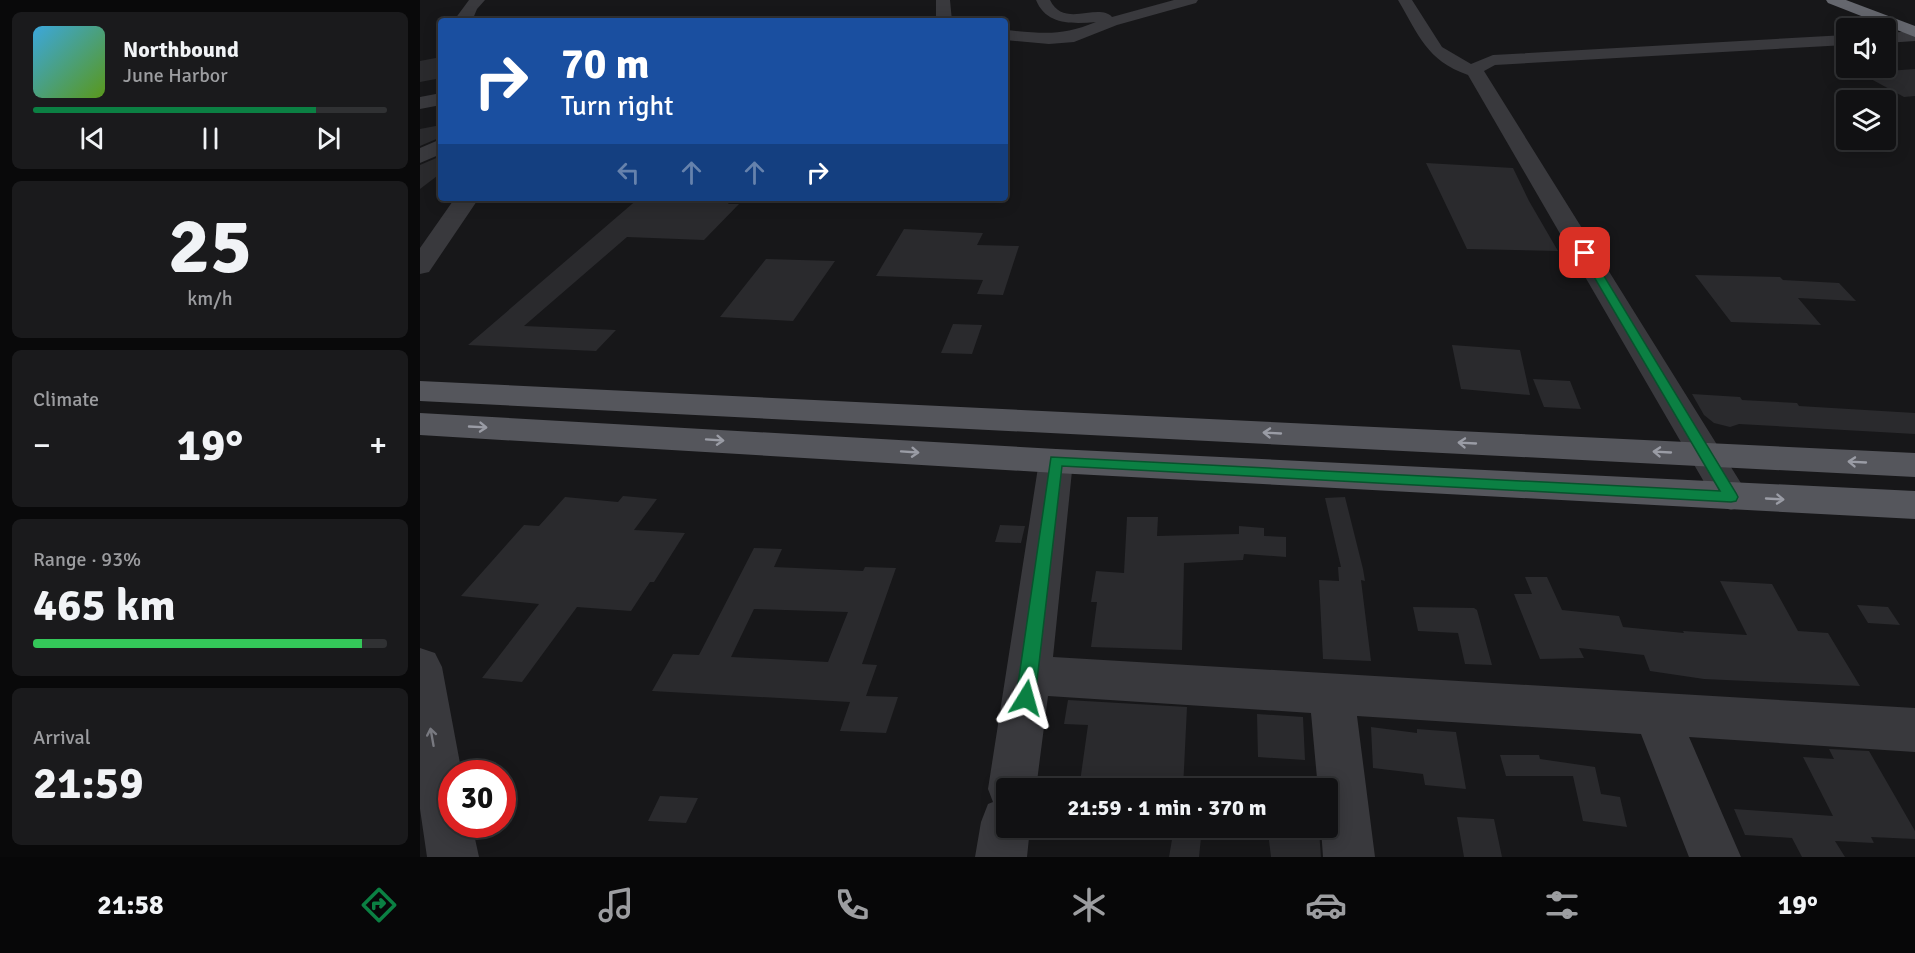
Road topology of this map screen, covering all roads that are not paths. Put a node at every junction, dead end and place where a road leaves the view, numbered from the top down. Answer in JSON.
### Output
{"nodes":[{"id":1,"x":478,"y":0,"type":"edge"},
{"id":2,"x":943,"y":0,"type":"edge"},
{"id":3,"x":1191,"y":0,"type":"edge"},
{"id":4,"x":1405,"y":0,"type":"edge"},
{"id":5,"x":1833,"y":0,"type":"edge"},
{"id":6,"x":1858,"y":0,"type":"edge"},
{"id":7,"x":1039,"y":2,"type":"edge"},
{"id":8,"x":1133,"y":16,"type":"junction"},
{"id":9,"x":464,"y":18,"type":"edge"},
{"id":10,"x":944,"y":18,"type":"edge"},
{"id":11,"x":1915,"y":22,"type":"edge"},
{"id":12,"x":1008,"y":28,"type":"edge"},
{"id":13,"x":1915,"y":34,"type":"edge"},
{"id":14,"x":1896,"y":37,"type":"edge"},
{"id":15,"x":1836,"y":41,"type":"edge"},
{"id":16,"x":1475,"y":71,"type":"junction"},
{"id":17,"x":438,"y":100,"type":"edge"},
{"id":18,"x":420,"y":103,"type":"edge"},
{"id":19,"x":438,"y":147,"type":"edge"},
{"id":20,"x":420,"y":157,"type":"edge"},
{"id":21,"x":465,"y":201,"type":"edge"},
{"id":22,"x":420,"y":266,"type":"edge"},
{"id":23,"x":420,"y":391,"type":"edge"},
{"id":24,"x":683,"y":405,"type":"junction"},
{"id":25,"x":420,"y":424,"type":"edge"},
{"id":26,"x":660,"y":436,"type":"junction"},
{"id":27,"x":1707,"y":454,"type":"junction"},
{"id":28,"x":1056,"y":461,"type":"junction"},
{"id":29,"x":1915,"y":465,"type":"edge"},
{"id":30,"x":1731,"y":497,"type":"junction"},
{"id":31,"x":1915,"y":506,"type":"edge"},
{"id":32,"x":420,"y":667,"type":"edge"},
{"id":33,"x":1029,"y":675,"type":"junction"},
{"id":34,"x":1332,"y":693,"type":"junction"},
{"id":35,"x":1656,"y":714,"type":"junction"},
{"id":36,"x":1915,"y":730,"type":"edge"},
{"id":37,"x":1013,"y":778,"type":"edge"},
{"id":38,"x":1004,"y":838,"type":"edge"},
{"id":39,"x":453,"y":857,"type":"edge"},
{"id":40,"x":1001,"y":857,"type":"edge"},
{"id":41,"x":1349,"y":857,"type":"edge"},
{"id":42,"x":1715,"y":857,"type":"edge"}],
"edges":[{"from":1,"to":9,"type":"street"},
{"from":2,"to":10,"type":"street"},
{"from":3,"to":8,"type":"street"},
{"from":4,"to":16,"type":"street"},
{"from":5,"to":13,"type":"highway"},
{"from":6,"to":11,"type":"highway"},
{"from":7,"to":8,"type":"street"},
{"from":8,"to":12,"type":"street"},
{"from":13,"to":14,"type":"street"},
{"from":15,"to":16,"type":"street"},
{"from":16,"to":27,"type":"street"},
{"from":17,"to":18,"type":"street"},
{"from":19,"to":20,"type":"street"},
{"from":21,"to":22,"type":"street"},
{"from":23,"to":24,"type":"main road"},
{"from":24,"to":26,"type":"main road"},
{"from":27,"to":24,"type":"main road","one_way":true},
{"from":25,"to":26,"type":"main road","one_way":true},
{"from":26,"to":28,"type":"main road","one_way":true},
{"from":29,"to":27,"type":"main road","one_way":true},
{"from":27,"to":30,"type":"street"},
{"from":28,"to":30,"type":"main road"},
{"from":28,"to":33,"type":"street"},
{"from":30,"to":31,"type":"main road","one_way":true},
{"from":39,"to":32,"type":"street","one_way":true},
{"from":33,"to":34,"type":"street"},
{"from":33,"to":37,"type":"street"},
{"from":34,"to":35,"type":"street"},
{"from":34,"to":41,"type":"street"},
{"from":35,"to":36,"type":"street"},
{"from":35,"to":42,"type":"street"},
{"from":38,"to":40,"type":"street"}]}
